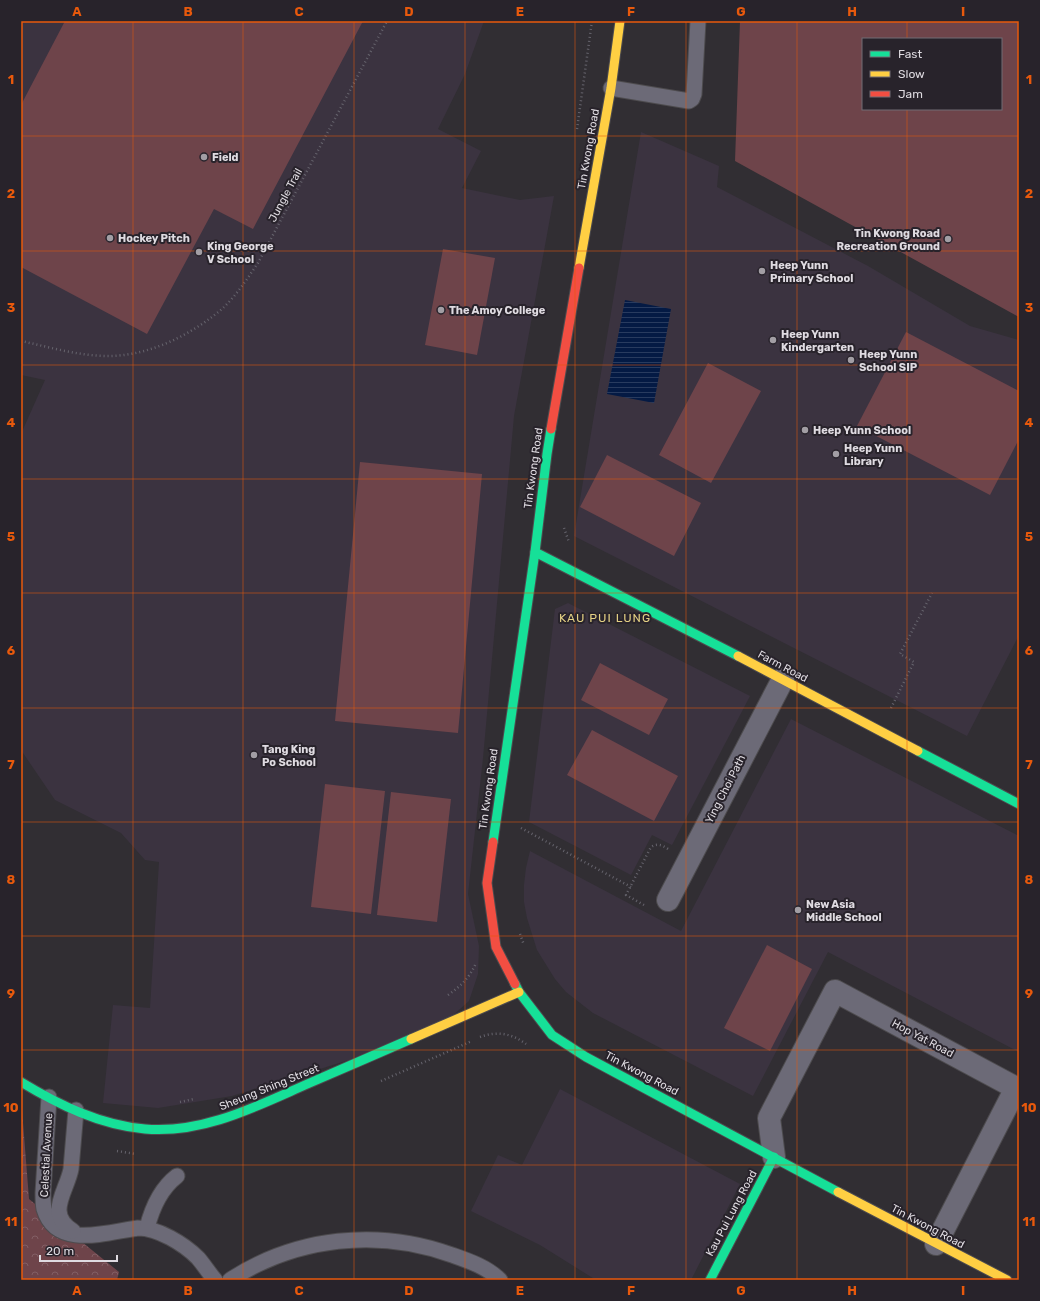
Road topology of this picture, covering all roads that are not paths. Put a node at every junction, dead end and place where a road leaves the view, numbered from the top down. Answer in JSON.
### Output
{"nodes":[{"id":1,"x":620,"y":21,"type":"edge"},
{"id":2,"x":698,"y":21,"type":"edge"},
{"id":3,"x":611,"y":88,"type":"junction"},
{"id":4,"x":534,"y":552,"type":"junction"},
{"id":5,"x":783,"y":680,"type":"junction"},
{"id":6,"x":1019,"y":804,"type":"edge"},
{"id":7,"x":659,"y":904,"type":"road end"},
{"id":8,"x":519,"y":992,"type":"junction"},
{"id":9,"x":21,"y":1082,"type":"edge"},
{"id":10,"x":49,"y":1097,"type":"junction"},
{"id":11,"x":76,"y":1110,"type":"junction"},
{"id":12,"x":774,"y":1157,"type":"junction"},
{"id":13,"x":176,"y":1176,"type":"dead end"},
{"id":14,"x":147,"y":1228,"type":"junction"},
{"id":15,"x":84,"y":1236,"type":"junction"},
{"id":16,"x":936,"y":1244,"type":"junction"},
{"id":17,"x":215,"y":1280,"type":"edge"},
{"id":18,"x":230,"y":1280,"type":"edge"},
{"id":19,"x":500,"y":1280,"type":"edge"},
{"id":20,"x":710,"y":1280,"type":"edge"},
{"id":21,"x":1007,"y":1280,"type":"edge"}],
"edges":[{"from":1,"to":3,"type":"street","name":"Tin Kwong Road"},
{"from":2,"to":3,"type":"lane"},
{"from":3,"to":4,"type":"street","name":"Tin Kwong Road"},
{"from":4,"to":5,"type":"street","name":"Farm Road"},
{"from":4,"to":8,"type":"street","name":"Tin Kwong Road"},
{"from":5,"to":6,"type":"street","name":"Farm Road"},
{"from":5,"to":7,"type":"street","name":"Ying Choi Path"},
{"from":8,"to":11,"type":"street","name":"Sheung Shing Street"},
{"from":8,"to":12,"type":"street","name":"Tin Kwong Road"},
{"from":9,"to":10,"type":"street","name":"Sheung Shing Street"},
{"from":10,"to":11,"type":"street","name":"Sheung Shing Street"},
{"from":10,"to":15,"type":"lane","name":"Celestial Avenue"},
{"from":11,"to":15,"type":"lane","name":"Celestial Avenue"},
{"from":12,"to":16,"type":"street","name":"Tin Kwong Road"},
{"from":12,"to":16,"type":"street","name":"Hop Yat Road"},
{"from":12,"to":20,"type":"street","name":"Kau Pui Lung Road"},
{"from":13,"to":14,"type":"lane"},
{"from":14,"to":15,"type":"lane","name":"Celestial Avenue"},
{"from":14,"to":17,"type":"lane","name":"Celestial Avenue"},
{"from":16,"to":21,"type":"street","name":"Tin Kwong Road"},
{"from":18,"to":19,"type":"lane"}]}
